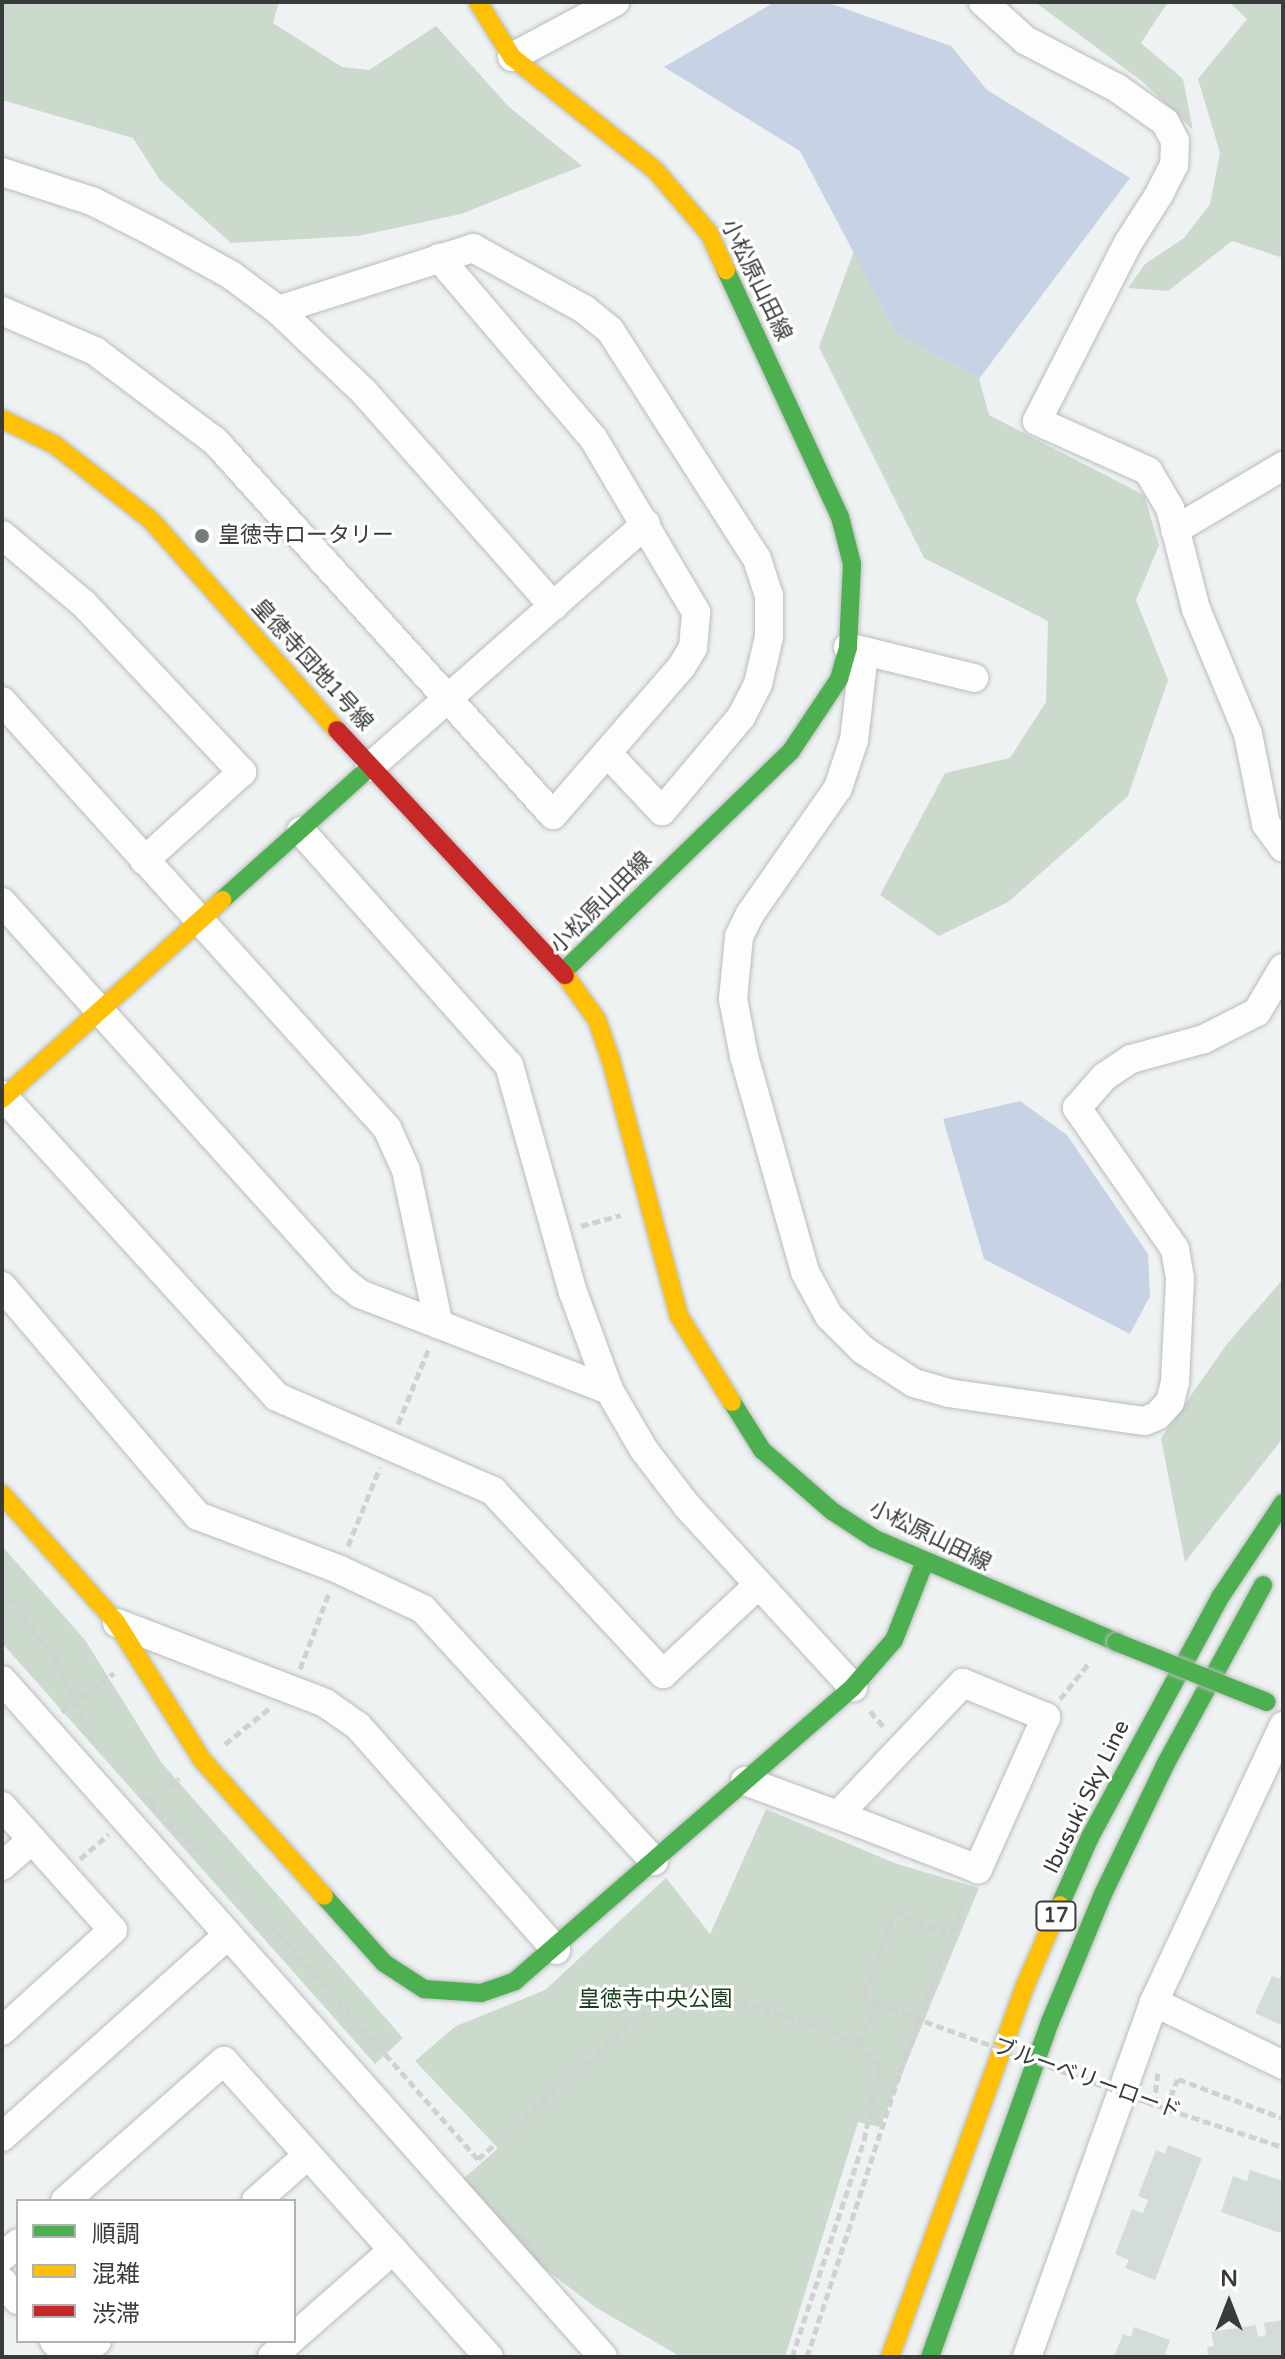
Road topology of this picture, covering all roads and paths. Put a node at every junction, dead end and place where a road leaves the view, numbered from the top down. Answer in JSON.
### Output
{"nodes":[{"id":1,"x":478,"y":2,"type":"edge"},
{"id":2,"x":615,"y":2,"type":"edge"},
{"id":3,"x":983,"y":2,"type":"edge"},
{"id":4,"x":512,"y":57,"type":"junction"},
{"id":5,"x":2,"y":172,"type":"edge"},
{"id":6,"x":439,"y":258,"type":"junction"},
{"id":7,"x":278,"y":310,"type":"junction"},
{"id":8,"x":2,"y":311,"type":"edge"},
{"id":9,"x":2,"y":419,"type":"edge"},
{"id":10,"x":1283,"y":466,"type":"edge"},
{"id":11,"x":646,"y":524,"type":"junction"},
{"id":12,"x":1175,"y":530,"type":"junction"},
{"id":13,"x":2,"y":535,"type":"edge"},
{"id":14,"x":553,"y":606,"type":"junction"},
{"id":15,"x":856,"y":650,"type":"junction"},
{"id":16,"x":974,"y":678,"type":"dead end"},
{"id":17,"x":448,"y":699,"type":"junction"},
{"id":18,"x":2,"y":701,"type":"edge"},
{"id":19,"x":607,"y":753,"type":"junction"},
{"id":20,"x":370,"y":767,"type":"junction"},
{"id":21,"x":301,"y":831,"type":"junction"},
{"id":22,"x":1283,"y":847,"type":"edge"},
{"id":23,"x":144,"y":861,"type":"junction"},
{"id":24,"x":2,"y":902,"type":"edge"},
{"id":25,"x":201,"y":921,"type":"junction"},
{"id":26,"x":1283,"y":968,"type":"edge"},
{"id":27,"x":563,"y":972,"type":"junction"},
{"id":28,"x":101,"y":1009,"type":"junction"},
{"id":29,"x":3,"y":1097,"type":"edge"},
{"id":30,"x":622,"y":1214,"type":"dead end"},
{"id":31,"x":557,"y":1233,"type":"junction"},
{"id":32,"x":2,"y":1286,"type":"edge"},
{"id":33,"x":439,"y":1325,"type":"junction"},
{"id":34,"x":609,"y":1390,"type":"junction"},
{"id":35,"x":2,"y":1494,"type":"edge"},
{"id":36,"x":1283,"y":1503,"type":"edge"},
{"id":37,"x":924,"y":1564,"type":"junction"},
{"id":38,"x":1276,"y":1568,"type":"dead end"},
{"id":39,"x":758,"y":1585,"type":"junction"},
{"id":40,"x":116,"y":1622,"type":"junction"},
{"id":41,"x":1092,"y":1659,"type":"dead end"},
{"id":42,"x":125,"y":1665,"type":"dead end"},
{"id":43,"x":2,"y":1680,"type":"edge"},
{"id":44,"x":856,"y":1692,"type":"junction"},
{"id":45,"x":1275,"y":1705,"type":"edge"},
{"id":46,"x":1046,"y":1717,"type":"junction"},
{"id":47,"x":1283,"y":1726,"type":"edge"},
{"id":48,"x":45,"y":1729,"type":"junction"},
{"id":49,"x":900,"y":1747,"type":"junction"},
{"id":50,"x":745,"y":1781,"type":"junction"},
{"id":51,"x":2,"y":1806,"type":"edge"},
{"id":52,"x":838,"y":1815,"type":"junction"},
{"id":53,"x":124,"y":1820,"type":"junction"},
{"id":54,"x":32,"y":1840,"type":"junction"},
{"id":55,"x":654,"y":1861,"type":"junction"},
{"id":56,"x":2,"y":1866,"type":"edge"},
{"id":57,"x":978,"y":1869,"type":"junction"},
{"id":58,"x":63,"y":1874,"type":"junction"},
{"id":59,"x":949,"y":1935,"type":"junction"},
{"id":60,"x":227,"y":1936,"type":"junction"},
{"id":61,"x":556,"y":1950,"type":"junction"},
{"id":62,"x":1154,"y":2002,"type":"junction"},
{"id":63,"x":877,"y":2005,"type":"dead end"},
{"id":64,"x":891,"y":2009,"type":"dead end"},
{"id":65,"x":2,"y":2031,"type":"edge"},
{"id":66,"x":858,"y":2042,"type":"dead end"},
{"id":67,"x":1283,"y":2065,"type":"edge"},
{"id":68,"x":1166,"y":2108,"type":"junction"},
{"id":69,"x":1283,"y":2118,"type":"edge"},
{"id":70,"x":2,"y":2137,"type":"edge"},
{"id":71,"x":1283,"y":2147,"type":"edge"},
{"id":72,"x":308,"y":2155,"type":"junction"},
{"id":73,"x":67,"y":2199,"type":"edge"},
{"id":74,"x":258,"y":2199,"type":"edge"},
{"id":75,"x":393,"y":2250,"type":"junction"},
{"id":76,"x":2,"y":2281,"type":"edge"},
{"id":77,"x":16,"y":2298,"type":"edge"},
{"id":78,"x":296,"y":2335,"type":"edge"},
{"id":79,"x":95,"y":2343,"type":"edge"},
{"id":80,"x":288,"y":2343,"type":"edge"},
{"id":81,"x":480,"y":2354,"type":"edge"},
{"id":82,"x":78,"y":2357,"type":"edge"},
{"id":83,"x":272,"y":2357,"type":"edge"},
{"id":84,"x":603,"y":2357,"type":"edge"},
{"id":85,"x":792,"y":2357,"type":"edge"},
{"id":86,"x":807,"y":2357,"type":"edge"},
{"id":87,"x":890,"y":2357,"type":"edge"},
{"id":88,"x":930,"y":2357,"type":"edge"},
{"id":89,"x":1027,"y":2357,"type":"edge"}],
"edges":[{"from":1,"to":4,"type":"street","name":"小松原山田線"},
{"from":2,"to":4,"type":"street"},
{"from":3,"to":12,"type":"street"},
{"from":4,"to":15,"type":"street","name":"小松原山田線"},
{"from":5,"to":7,"type":"street"},
{"from":6,"to":7,"type":"street"},
{"from":6,"to":11,"type":"street"},
{"from":6,"to":19,"type":"street"},
{"from":7,"to":14,"type":"street"},
{"from":8,"to":17,"type":"street"},
{"from":9,"to":20,"type":"street","name":"皇徳寺団地1号線"},
{"from":10,"to":12,"type":"street"},
{"from":11,"to":14,"type":"street"},
{"from":11,"to":19,"type":"street"},
{"from":12,"to":22,"type":"street"},
{"from":13,"to":23,"type":"street"},
{"from":14,"to":17,"type":"street"},
{"from":15,"to":16,"type":"street"},
{"from":15,"to":26,"type":"street"},
{"from":15,"to":27,"type":"street","name":"小松原山田線"},
{"from":17,"to":19,"type":"street"},
{"from":17,"to":20,"type":"street"},
{"from":18,"to":23,"type":"street"},
{"from":20,"to":21,"type":"street"},
{"from":20,"to":27,"type":"street","name":"皇徳寺団地1号線"},
{"from":21,"to":25,"type":"street"},
{"from":21,"to":31,"type":"street"},
{"from":23,"to":25,"type":"street"},
{"from":24,"to":28,"type":"street"},
{"from":25,"to":28,"type":"street"},
{"from":25,"to":33,"type":"street"},
{"from":27,"to":37,"type":"street","name":"小松原山田線"},
{"from":28,"to":29,"type":"street"},
{"from":28,"to":33,"type":"street"},
{"from":29,"to":39,"type":"street"},
{"from":30,"to":31,"type":"path"},
{"from":31,"to":34,"type":"street"},
{"from":32,"to":55,"type":"street"},
{"from":33,"to":34,"type":"street"},
{"from":34,"to":39,"type":"street"},
{"from":35,"to":40,"type":"street"},
{"from":36,"to":87,"type":"street","name":"Ibusuki Sky Line","number":"17"},
{"from":37,"to":44,"type":"street"},
{"from":37,"to":45,"type":"street","name":"小松原山田線","bridge":true},
{"from":38,"to":88,"type":"street","number":"17"},
{"from":39,"to":44,"type":"street"},
{"from":40,"to":61,"type":"street"},
{"from":40,"to":61,"type":"street"},
{"from":41,"to":46,"type":"path"},
{"from":42,"to":48,"type":"path"},
{"from":43,"to":48,"type":"street"},
{"from":44,"to":49,"type":"path"},
{"from":44,"to":50,"type":"street"},
{"from":46,"to":49,"type":"street"},
{"from":46,"to":57,"type":"street"},
{"from":47,"to":62,"type":"street"},
{"from":48,"to":53,"type":"street"},
{"from":49,"to":52,"type":"street"},
{"from":50,"to":52,"type":"street"},
{"from":50,"to":55,"type":"street"},
{"from":51,"to":54,"type":"street"},
{"from":52,"to":57,"type":"street"},
{"from":53,"to":58,"type":"path"},
{"from":53,"to":60,"type":"street"},
{"from":54,"to":56,"type":"street"},
{"from":54,"to":58,"type":"street"},
{"from":55,"to":61,"type":"street"},
{"from":57,"to":59,"type":"path"},
{"from":58,"to":65,"type":"street"},
{"from":59,"to":63,"type":"path"},
{"from":59,"to":86,"type":"path"},
{"from":60,"to":70,"type":"street"},
{"from":60,"to":84,"type":"street"},
{"from":62,"to":67,"type":"street"},
{"from":62,"to":89,"type":"street"},
{"from":64,"to":68,"type":"path","name":"ブルーベリーロード","bridge":true},
{"from":66,"to":85,"type":"path"},
{"from":68,"to":69,"type":"path"},
{"from":68,"to":71,"type":"path","name":"ブルーベリーロード"},
{"from":72,"to":73,"type":"street"},
{"from":72,"to":74,"type":"street"},
{"from":72,"to":75,"type":"street"},
{"from":75,"to":78,"type":"street"},
{"from":75,"to":81,"type":"street"},
{"from":76,"to":77,"type":"street"},
{"from":79,"to":82,"type":"street"},
{"from":80,"to":83,"type":"street"}]}
